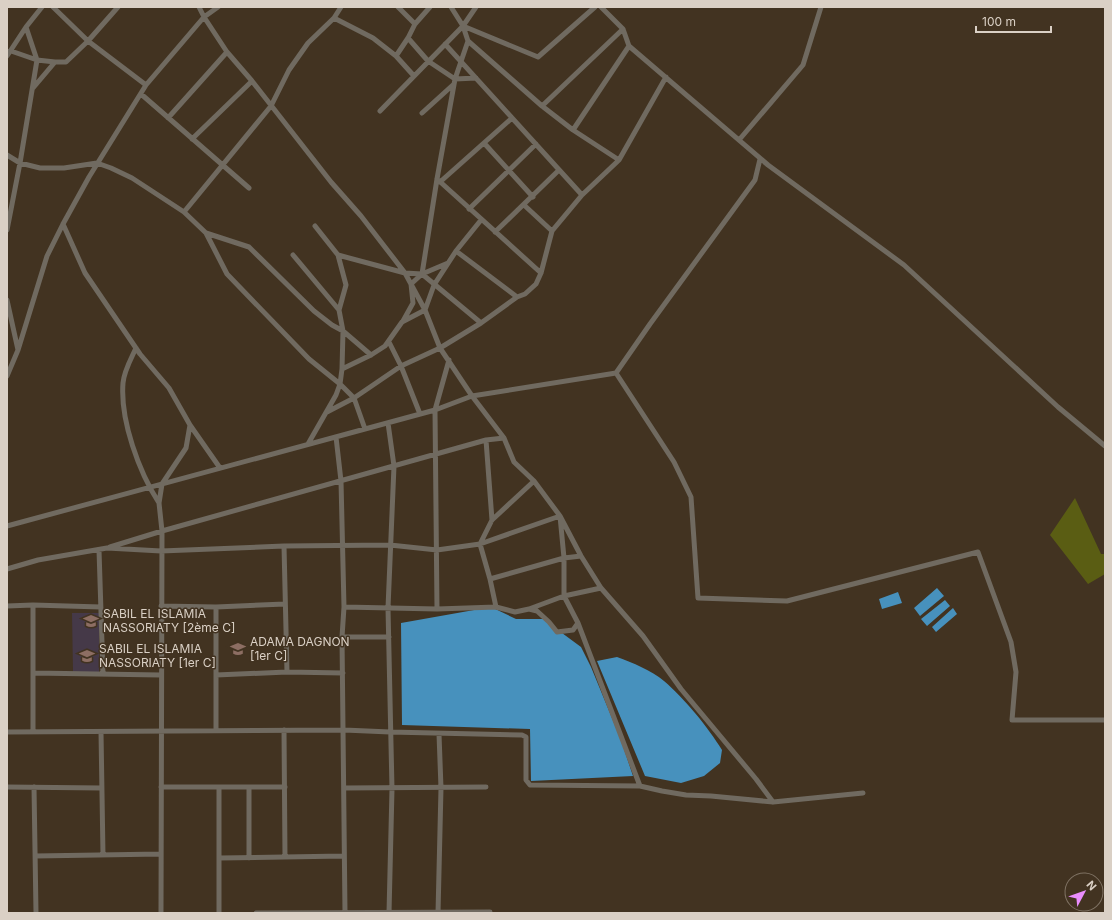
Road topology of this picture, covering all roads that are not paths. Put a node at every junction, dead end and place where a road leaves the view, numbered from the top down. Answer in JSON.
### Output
{"nodes":[{"id":1,"x":42,"y":7,"type":"edge"},
{"id":2,"x":53,"y":7,"type":"edge"},
{"id":3,"x":118,"y":7,"type":"edge"},
{"id":4,"x":199,"y":7,"type":"edge"},
{"id":5,"x":218,"y":7,"type":"edge"},
{"id":6,"x":341,"y":7,"type":"edge"},
{"id":7,"x":398,"y":7,"type":"edge"},
{"id":8,"x":430,"y":7,"type":"edge"},
{"id":9,"x":451,"y":7,"type":"edge"},
{"id":10,"x":476,"y":7,"type":"edge"},
{"id":11,"x":595,"y":7,"type":"edge"},
{"id":12,"x":601,"y":7,"type":"edge"},
{"id":13,"x":822,"y":7,"type":"edge"},
{"id":14,"x":204,"y":17,"type":"junction"},
{"id":15,"x":334,"y":18,"type":"junction"},
{"id":16,"x":415,"y":24,"type":"junction"},
{"id":17,"x":463,"y":26,"type":"junction"},
{"id":18,"x":26,"y":27,"type":"junction"},
{"id":19,"x":623,"y":29,"type":"junction"},
{"id":20,"x":408,"y":38,"type":"junction"},
{"id":21,"x":88,"y":41,"type":"junction"},
{"id":22,"x":468,"y":41,"type":"junction"},
{"id":23,"x":445,"y":44,"type":"junction"},
{"id":24,"x":629,"y":46,"type":"junction"},
{"id":25,"x":9,"y":51,"type":"edge"},
{"id":26,"x":227,"y":52,"type":"junction"},
{"id":27,"x":7,"y":56,"type":"edge"},
{"id":28,"x":396,"y":56,"type":"junction"},
{"id":29,"x":37,"y":60,"type":"junction"},
{"id":30,"x":428,"y":61,"type":"junction"},
{"id":31,"x":460,"y":61,"type":"junction"},
{"id":32,"x":55,"y":62,"type":"junction"},
{"id":33,"x":414,"y":76,"type":"junction"},
{"id":34,"x":666,"y":77,"type":"junction"},
{"id":35,"x":476,"y":78,"type":"junction"},
{"id":36,"x":252,"y":81,"type":"junction"},
{"id":37,"x":455,"y":82,"type":"junction"},
{"id":38,"x":146,"y":85,"type":"junction"},
{"id":39,"x":32,"y":89,"type":"junction"},
{"id":40,"x":141,"y":94,"type":"junction"},
{"id":41,"x":271,"y":106,"type":"junction"},
{"id":42,"x":542,"y":106,"type":"junction"},
{"id":43,"x":380,"y":111,"type":"dead end"},
{"id":44,"x":422,"y":113,"type":"dead end"},
{"id":45,"x":168,"y":118,"type":"junction"},
{"id":46,"x":512,"y":118,"type":"junction"},
{"id":47,"x":573,"y":130,"type":"junction"},
{"id":48,"x":192,"y":138,"type":"junction"},
{"id":49,"x":739,"y":140,"type":"junction"},
{"id":50,"x":484,"y":143,"type":"junction"},
{"id":51,"x":536,"y":144,"type":"junction"},
{"id":52,"x":7,"y":155,"type":"edge"},
{"id":53,"x":760,"y":159,"type":"junction"},
{"id":54,"x":619,"y":160,"type":"junction"},
{"id":55,"x":20,"y":163,"type":"junction"},
{"id":56,"x":97,"y":163,"type":"junction"},
{"id":57,"x":224,"y":165,"type":"junction"},
{"id":58,"x":509,"y":170,"type":"junction"},
{"id":59,"x":559,"y":170,"type":"junction"},
{"id":60,"x":438,"y":181,"type":"junction"},
{"id":61,"x":249,"y":188,"type":"dead end"},
{"id":62,"x":582,"y":195,"type":"junction"},
{"id":63,"x":533,"y":197,"type":"junction"},
{"id":64,"x":524,"y":204,"type":"junction"},
{"id":65,"x":470,"y":208,"type":"junction"},
{"id":66,"x":184,"y":212,"type":"junction"},
{"id":67,"x":481,"y":220,"type":"junction"},
{"id":68,"x":63,"y":224,"type":"junction"},
{"id":69,"x":316,"y":226,"type":"dead end"},
{"id":70,"x":7,"y":230,"type":"edge"},
{"id":71,"x":552,"y":231,"type":"junction"},
{"id":72,"x":495,"y":232,"type":"junction"},
{"id":73,"x":206,"y":233,"type":"junction"},
{"id":74,"x":456,"y":251,"type":"junction"},
{"id":75,"x":294,"y":255,"type":"dead end"},
{"id":76,"x":338,"y":255,"type":"junction"},
{"id":77,"x":450,"y":262,"type":"junction"},
{"id":78,"x":405,"y":273,"type":"junction"},
{"id":79,"x":541,"y":273,"type":"junction"},
{"id":80,"x":422,"y":274,"type":"junction"},
{"id":81,"x":411,"y":284,"type":"junction"},
{"id":82,"x":434,"y":285,"type":"junction"},
{"id":83,"x":517,"y":297,"type":"junction"},
{"id":84,"x":7,"y":300,"type":"edge"},
{"id":85,"x":339,"y":310,"type":"junction"},
{"id":86,"x":425,"y":310,"type":"junction"},
{"id":87,"x":402,"y":322,"type":"junction"},
{"id":88,"x":481,"y":323,"type":"junction"},
{"id":89,"x":343,"y":331,"type":"junction"},
{"id":90,"x":389,"y":342,"type":"junction"},
{"id":91,"x":136,"y":348,"type":"junction"},
{"id":92,"x":440,"y":348,"type":"junction"},
{"id":93,"x":18,"y":350,"type":"junction"},
{"id":94,"x":372,"y":355,"type":"junction"},
{"id":95,"x":449,"y":360,"type":"junction"},
{"id":96,"x":401,"y":366,"type":"junction"},
{"id":97,"x":342,"y":369,"type":"junction"},
{"id":98,"x":616,"y":373,"type":"junction"},
{"id":99,"x":7,"y":376,"type":"edge"},
{"id":100,"x":340,"y":384,"type":"junction"},
{"id":101,"x":472,"y":396,"type":"junction"},
{"id":102,"x":354,"y":398,"type":"junction"},
{"id":103,"x":435,"y":410,"type":"junction"},
{"id":104,"x":327,"y":412,"type":"junction"},
{"id":105,"x":420,"y":414,"type":"junction"},
{"id":106,"x":388,"y":423,"type":"junction"},
{"id":107,"x":190,"y":425,"type":"junction"},
{"id":108,"x":365,"y":429,"type":"junction"},
{"id":109,"x":336,"y":437,"type":"junction"},
{"id":110,"x":504,"y":438,"type":"junction"},
{"id":111,"x":486,"y":440,"type":"junction"},
{"id":112,"x":308,"y":444,"type":"junction"},
{"id":113,"x":1104,"y":446,"type":"edge"},
{"id":114,"x":436,"y":454,"type":"junction"},
{"id":115,"x":394,"y":466,"type":"junction"},
{"id":116,"x":220,"y":468,"type":"junction"},
{"id":117,"x":341,"y":481,"type":"junction"},
{"id":118,"x":534,"y":482,"type":"junction"},
{"id":119,"x":162,"y":484,"type":"junction"},
{"id":120,"x":149,"y":487,"type":"junction"},
{"id":121,"x":159,"y":503,"type":"junction"},
{"id":122,"x":560,"y":516,"type":"junction"},
{"id":123,"x":492,"y":520,"type":"junction"},
{"id":124,"x":7,"y":526,"type":"edge"},
{"id":125,"x":162,"y":531,"type":"junction"},
{"id":126,"x":480,"y":544,"type":"junction"},
{"id":127,"x":390,"y":545,"type":"junction"},
{"id":128,"x":284,"y":546,"type":"junction"},
{"id":129,"x":342,"y":546,"type":"junction"},
{"id":130,"x":107,"y":548,"type":"junction"},
{"id":131,"x":99,"y":550,"type":"junction"},
{"id":132,"x":437,"y":550,"type":"junction"},
{"id":133,"x":161,"y":551,"type":"junction"},
{"id":134,"x":581,"y":556,"type":"junction"},
{"id":135,"x":564,"y":558,"type":"junction"},
{"id":136,"x":7,"y":569,"type":"edge"},
{"id":137,"x":490,"y":579,"type":"junction"},
{"id":138,"x":601,"y":588,"type":"junction"},
{"id":139,"x":564,"y":596,"type":"junction"},
{"id":140,"x":285,"y":604,"type":"junction"},
{"id":141,"x":33,"y":605,"type":"junction"},
{"id":142,"x":7,"y":606,"type":"edge"},
{"id":143,"x":161,"y":606,"type":"junction"},
{"id":144,"x":496,"y":606,"type":"junction"},
{"id":145,"x":101,"y":607,"type":"junction"},
{"id":146,"x":216,"y":607,"type":"junction"},
{"id":147,"x":344,"y":608,"type":"junction"},
{"id":148,"x":388,"y":608,"type":"junction"},
{"id":149,"x":437,"y":609,"type":"junction"},
{"id":150,"x":529,"y":609,"type":"junction"},
{"id":151,"x":578,"y":623,"type":"junction"},
{"id":152,"x":342,"y":637,"type":"junction"},
{"id":153,"x":389,"y":637,"type":"junction"},
{"id":154,"x":287,"y":672,"type":"junction"},
{"id":155,"x":33,"y":673,"type":"junction"},
{"id":156,"x":343,"y":673,"type":"junction"},
{"id":157,"x":103,"y":674,"type":"junction"},
{"id":158,"x":161,"y":675,"type":"junction"},
{"id":159,"x":216,"y":675,"type":"junction"},
{"id":160,"x":1105,"y":720,"type":"edge"},
{"id":161,"x":161,"y":730,"type":"junction"},
{"id":162,"x":216,"y":730,"type":"junction"},
{"id":163,"x":284,"y":730,"type":"junction"},
{"id":164,"x":344,"y":730,"type":"junction"},
{"id":165,"x":7,"y":732,"type":"edge"},
{"id":166,"x":33,"y":732,"type":"junction"},
{"id":167,"x":102,"y":732,"type":"junction"},
{"id":168,"x":390,"y":732,"type":"junction"},
{"id":169,"x":439,"y":734,"type":"junction"},
{"id":170,"x":640,"y":786,"type":"junction"},
{"id":171,"x":7,"y":787,"type":"edge"},
{"id":172,"x":34,"y":787,"type":"junction"},
{"id":173,"x":161,"y":787,"type":"junction"},
{"id":174,"x":219,"y":787,"type":"junction"},
{"id":175,"x":249,"y":787,"type":"junction"},
{"id":176,"x":285,"y":787,"type":"junction"},
{"id":177,"x":102,"y":788,"type":"junction"},
{"id":178,"x":344,"y":788,"type":"junction"},
{"id":179,"x":392,"y":788,"type":"junction"},
{"id":180,"x":441,"y":788,"type":"junction"},
{"id":181,"x":486,"y":788,"type":"dead end"},
{"id":182,"x":863,"y":793,"type":"dead end"},
{"id":183,"x":773,"y":802,"type":"junction"},
{"id":184,"x":161,"y":854,"type":"junction"},
{"id":185,"x":103,"y":855,"type":"junction"},
{"id":186,"x":35,"y":856,"type":"junction"},
{"id":187,"x":344,"y":856,"type":"junction"},
{"id":188,"x":285,"y":857,"type":"junction"},
{"id":189,"x":219,"y":858,"type":"junction"},
{"id":190,"x":248,"y":858,"type":"junction"},
{"id":191,"x":490,"y":912,"type":"edge"},
{"id":192,"x":36,"y":913,"type":"edge"},
{"id":193,"x":161,"y":913,"type":"edge"},
{"id":194,"x":219,"y":913,"type":"edge"},
{"id":195,"x":256,"y":913,"type":"edge"},
{"id":196,"x":284,"y":913,"type":"edge"},
{"id":197,"x":345,"y":913,"type":"edge"},
{"id":198,"x":389,"y":913,"type":"edge"},
{"id":199,"x":438,"y":913,"type":"edge"}],
"edges":[{"from":1,"to":18,"type":"street"},
{"from":2,"to":21,"type":"street"},
{"from":3,"to":21,"type":"street"},
{"from":4,"to":14,"type":"street"},
{"from":5,"to":14,"type":"street"},
{"from":6,"to":15,"type":"street"},
{"from":7,"to":16,"type":"street"},
{"from":8,"to":16,"type":"street"},
{"from":9,"to":17,"type":"street"},
{"from":10,"to":17,"type":"street"},
{"from":11,"to":17,"type":"street"},
{"from":12,"to":19,"type":"street"},
{"from":13,"to":49,"type":"street"},
{"from":14,"to":26,"type":"street"},
{"from":14,"to":38,"type":"street"},
{"from":15,"to":28,"type":"street"},
{"from":15,"to":41,"type":"street"},
{"from":16,"to":20,"type":"street"},
{"from":17,"to":22,"type":"street"},
{"from":17,"to":23,"type":"street"},
{"from":18,"to":25,"type":"street"},
{"from":18,"to":29,"type":"street"},
{"from":19,"to":24,"type":"street"},
{"from":19,"to":42,"type":"street"},
{"from":20,"to":28,"type":"street"},
{"from":20,"to":30,"type":"street"},
{"from":21,"to":32,"type":"street"},
{"from":21,"to":38,"type":"street"},
{"from":22,"to":31,"type":"street"},
{"from":22,"to":42,"type":"street"},
{"from":23,"to":30,"type":"street"},
{"from":23,"to":31,"type":"street"},
{"from":24,"to":34,"type":"street"},
{"from":24,"to":47,"type":"street"},
{"from":25,"to":27,"type":"street"},
{"from":25,"to":29,"type":"street"},
{"from":26,"to":36,"type":"street"},
{"from":26,"to":45,"type":"street"},
{"from":28,"to":33,"type":"street"},
{"from":29,"to":32,"type":"street"},
{"from":29,"to":39,"type":"street"},
{"from":30,"to":33,"type":"street"},
{"from":30,"to":37,"type":"street"},
{"from":31,"to":35,"type":"street"},
{"from":31,"to":37,"type":"street"},
{"from":32,"to":39,"type":"street"},
{"from":33,"to":43,"type":"street"},
{"from":34,"to":49,"type":"street"},
{"from":34,"to":54,"type":"street"},
{"from":35,"to":37,"type":"street"},
{"from":35,"to":46,"type":"street"},
{"from":36,"to":41,"type":"street"},
{"from":36,"to":48,"type":"street"},
{"from":37,"to":44,"type":"street"},
{"from":37,"to":60,"type":"street"},
{"from":38,"to":40,"type":"street"},
{"from":39,"to":55,"type":"street"},
{"from":40,"to":45,"type":"street"},
{"from":40,"to":56,"type":"street"},
{"from":41,"to":57,"type":"street"},
{"from":41,"to":78,"type":"street"},
{"from":42,"to":47,"type":"street"},
{"from":45,"to":48,"type":"street"},
{"from":46,"to":50,"type":"street"},
{"from":46,"to":51,"type":"street"},
{"from":47,"to":54,"type":"street"},
{"from":48,"to":57,"type":"street"},
{"from":49,"to":53,"type":"street"},
{"from":50,"to":58,"type":"street"},
{"from":50,"to":60,"type":"street"},
{"from":51,"to":58,"type":"street"},
{"from":51,"to":59,"type":"street"},
{"from":52,"to":55,"type":"street"},
{"from":53,"to":98,"type":"street"},
{"from":53,"to":113,"type":"street"},
{"from":54,"to":62,"type":"street"},
{"from":55,"to":56,"type":"street"},
{"from":55,"to":70,"type":"street"},
{"from":56,"to":66,"type":"street"},
{"from":56,"to":68,"type":"street"},
{"from":57,"to":61,"type":"street"},
{"from":57,"to":66,"type":"street"},
{"from":58,"to":63,"type":"street"},
{"from":58,"to":65,"type":"street"},
{"from":59,"to":62,"type":"street"},
{"from":59,"to":63,"type":"street"},
{"from":60,"to":65,"type":"street"},
{"from":60,"to":80,"type":"street"},
{"from":62,"to":71,"type":"street"},
{"from":63,"to":64,"type":"street"},
{"from":64,"to":71,"type":"street"},
{"from":64,"to":72,"type":"street"},
{"from":65,"to":67,"type":"street"},
{"from":66,"to":73,"type":"street"},
{"from":67,"to":72,"type":"street"},
{"from":67,"to":74,"type":"street"},
{"from":68,"to":91,"type":"street"},
{"from":68,"to":93,"type":"street"},
{"from":69,"to":76,"type":"street"},
{"from":71,"to":79,"type":"street"},
{"from":72,"to":79,"type":"street"},
{"from":73,"to":89,"type":"street"},
{"from":73,"to":100,"type":"street"},
{"from":74,"to":77,"type":"street"},
{"from":74,"to":83,"type":"street"},
{"from":75,"to":85,"type":"street"},
{"from":76,"to":78,"type":"street"},
{"from":76,"to":85,"type":"street"},
{"from":77,"to":80,"type":"street"},
{"from":77,"to":82,"type":"street"},
{"from":78,"to":80,"type":"street"},
{"from":78,"to":81,"type":"street"},
{"from":79,"to":83,"type":"street"},
{"from":80,"to":81,"type":"street"},
{"from":80,"to":82,"type":"street"},
{"from":81,"to":86,"type":"street"},
{"from":81,"to":87,"type":"street"},
{"from":82,"to":86,"type":"street"},
{"from":82,"to":88,"type":"street"},
{"from":83,"to":88,"type":"street"},
{"from":84,"to":93,"type":"street"},
{"from":85,"to":89,"type":"street"},
{"from":86,"to":87,"type":"street"},
{"from":86,"to":92,"type":"street"},
{"from":87,"to":90,"type":"street"},
{"from":88,"to":92,"type":"street"},
{"from":89,"to":94,"type":"street"},
{"from":89,"to":97,"type":"street"},
{"from":90,"to":94,"type":"street"},
{"from":90,"to":96,"type":"street"},
{"from":91,"to":107,"type":"street"},
{"from":91,"to":120,"type":"street"},
{"from":92,"to":95,"type":"street"},
{"from":92,"to":96,"type":"street"},
{"from":93,"to":99,"type":"street"},
{"from":94,"to":97,"type":"street"},
{"from":95,"to":101,"type":"street"},
{"from":95,"to":103,"type":"street"},
{"from":96,"to":102,"type":"street"},
{"from":96,"to":105,"type":"street"},
{"from":97,"to":100,"type":"street"},
{"from":98,"to":101,"type":"street"},
{"from":98,"to":160,"type":"street"},
{"from":100,"to":102,"type":"street"},
{"from":100,"to":104,"type":"street"},
{"from":101,"to":103,"type":"street"},
{"from":101,"to":110,"type":"street"},
{"from":102,"to":104,"type":"street"},
{"from":102,"to":108,"type":"street"},
{"from":103,"to":105,"type":"street"},
{"from":103,"to":114,"type":"street"},
{"from":104,"to":112,"type":"street"},
{"from":105,"to":106,"type":"street"},
{"from":106,"to":108,"type":"street"},
{"from":106,"to":115,"type":"street"},
{"from":107,"to":116,"type":"street"},
{"from":107,"to":119,"type":"street"},
{"from":108,"to":109,"type":"street"},
{"from":109,"to":112,"type":"street"},
{"from":109,"to":117,"type":"street"},
{"from":110,"to":111,"type":"street"},
{"from":110,"to":118,"type":"street"},
{"from":111,"to":114,"type":"street"},
{"from":111,"to":123,"type":"street"},
{"from":112,"to":116,"type":"street"},
{"from":114,"to":115,"type":"street"},
{"from":114,"to":132,"type":"street"},
{"from":115,"to":117,"type":"street"},
{"from":115,"to":127,"type":"street"},
{"from":116,"to":119,"type":"street"},
{"from":117,"to":125,"type":"street"},
{"from":117,"to":129,"type":"street"},
{"from":118,"to":122,"type":"street"},
{"from":118,"to":123,"type":"street"},
{"from":119,"to":120,"type":"street"},
{"from":119,"to":121,"type":"street"},
{"from":120,"to":121,"type":"street"},
{"from":120,"to":124,"type":"street"},
{"from":121,"to":125,"type":"street"},
{"from":122,"to":126,"type":"street"},
{"from":122,"to":134,"type":"street"},
{"from":122,"to":135,"type":"street"},
{"from":123,"to":126,"type":"street"},
{"from":125,"to":130,"type":"street"},
{"from":125,"to":133,"type":"street"},
{"from":126,"to":132,"type":"street"},
{"from":126,"to":137,"type":"street"},
{"from":127,"to":129,"type":"street"},
{"from":127,"to":132,"type":"street"},
{"from":127,"to":148,"type":"street"},
{"from":128,"to":129,"type":"street"},
{"from":128,"to":133,"type":"street"},
{"from":128,"to":140,"type":"street"},
{"from":129,"to":147,"type":"street"},
{"from":130,"to":131,"type":"street"},
{"from":130,"to":133,"type":"street"},
{"from":131,"to":136,"type":"street"},
{"from":131,"to":145,"type":"street"},
{"from":132,"to":149,"type":"street"},
{"from":133,"to":143,"type":"street"},
{"from":134,"to":135,"type":"street"},
{"from":134,"to":138,"type":"street"},
{"from":135,"to":137,"type":"street"},
{"from":135,"to":139,"type":"street"},
{"from":137,"to":144,"type":"street"},
{"from":138,"to":139,"type":"street"},
{"from":138,"to":183,"type":"street"},
{"from":139,"to":150,"type":"street"},
{"from":139,"to":151,"type":"street"},
{"from":140,"to":146,"type":"street"},
{"from":140,"to":154,"type":"street"},
{"from":141,"to":142,"type":"street"},
{"from":141,"to":145,"type":"street"},
{"from":141,"to":155,"type":"street"},
{"from":143,"to":146,"type":"street"},
{"from":143,"to":158,"type":"street"},
{"from":144,"to":149,"type":"street"},
{"from":144,"to":150,"type":"street"},
{"from":145,"to":157,"type":"street"},
{"from":146,"to":159,"type":"street"},
{"from":147,"to":148,"type":"street"},
{"from":147,"to":152,"type":"street"},
{"from":148,"to":149,"type":"street"},
{"from":148,"to":153,"type":"street"},
{"from":150,"to":151,"type":"street"},
{"from":151,"to":170,"type":"street"},
{"from":152,"to":153,"type":"street"},
{"from":152,"to":156,"type":"street"},
{"from":153,"to":168,"type":"street"},
{"from":154,"to":156,"type":"street"},
{"from":154,"to":159,"type":"street"},
{"from":155,"to":157,"type":"street"},
{"from":155,"to":166,"type":"street"},
{"from":156,"to":164,"type":"street"},
{"from":157,"to":158,"type":"street"},
{"from":158,"to":161,"type":"street"},
{"from":159,"to":162,"type":"street"},
{"from":161,"to":162,"type":"street"},
{"from":161,"to":167,"type":"street"},
{"from":161,"to":173,"type":"street"},
{"from":162,"to":163,"type":"street"},
{"from":163,"to":164,"type":"street"},
{"from":163,"to":176,"type":"street"},
{"from":164,"to":168,"type":"street"},
{"from":164,"to":178,"type":"street"},
{"from":165,"to":166,"type":"street"},
{"from":166,"to":167,"type":"street"},
{"from":167,"to":177,"type":"street"},
{"from":168,"to":169,"type":"street"},
{"from":168,"to":179,"type":"street"},
{"from":169,"to":170,"type":"street"},
{"from":169,"to":180,"type":"street"},
{"from":170,"to":183,"type":"street"},
{"from":171,"to":172,"type":"street"},
{"from":172,"to":177,"type":"street"},
{"from":172,"to":186,"type":"street"},
{"from":173,"to":174,"type":"street"},
{"from":173,"to":184,"type":"street"},
{"from":174,"to":175,"type":"street"},
{"from":174,"to":189,"type":"street"},
{"from":175,"to":176,"type":"street"},
{"from":175,"to":190,"type":"street"},
{"from":176,"to":188,"type":"street"},
{"from":177,"to":185,"type":"street"},
{"from":178,"to":179,"type":"street"},
{"from":178,"to":187,"type":"street"},
{"from":179,"to":180,"type":"street"},
{"from":179,"to":198,"type":"street"},
{"from":180,"to":181,"type":"street"},
{"from":180,"to":199,"type":"street"},
{"from":182,"to":183,"type":"street"},
{"from":184,"to":185,"type":"street"},
{"from":184,"to":193,"type":"street"},
{"from":185,"to":186,"type":"street"},
{"from":186,"to":192,"type":"street"},
{"from":187,"to":188,"type":"street"},
{"from":187,"to":197,"type":"street"},
{"from":188,"to":190,"type":"street"},
{"from":189,"to":190,"type":"street"},
{"from":189,"to":194,"type":"street"},
{"from":191,"to":199,"type":"street"},
{"from":195,"to":196,"type":"street"},
{"from":196,"to":197,"type":"street"},
{"from":197,"to":198,"type":"street"},
{"from":198,"to":199,"type":"street"}]}
